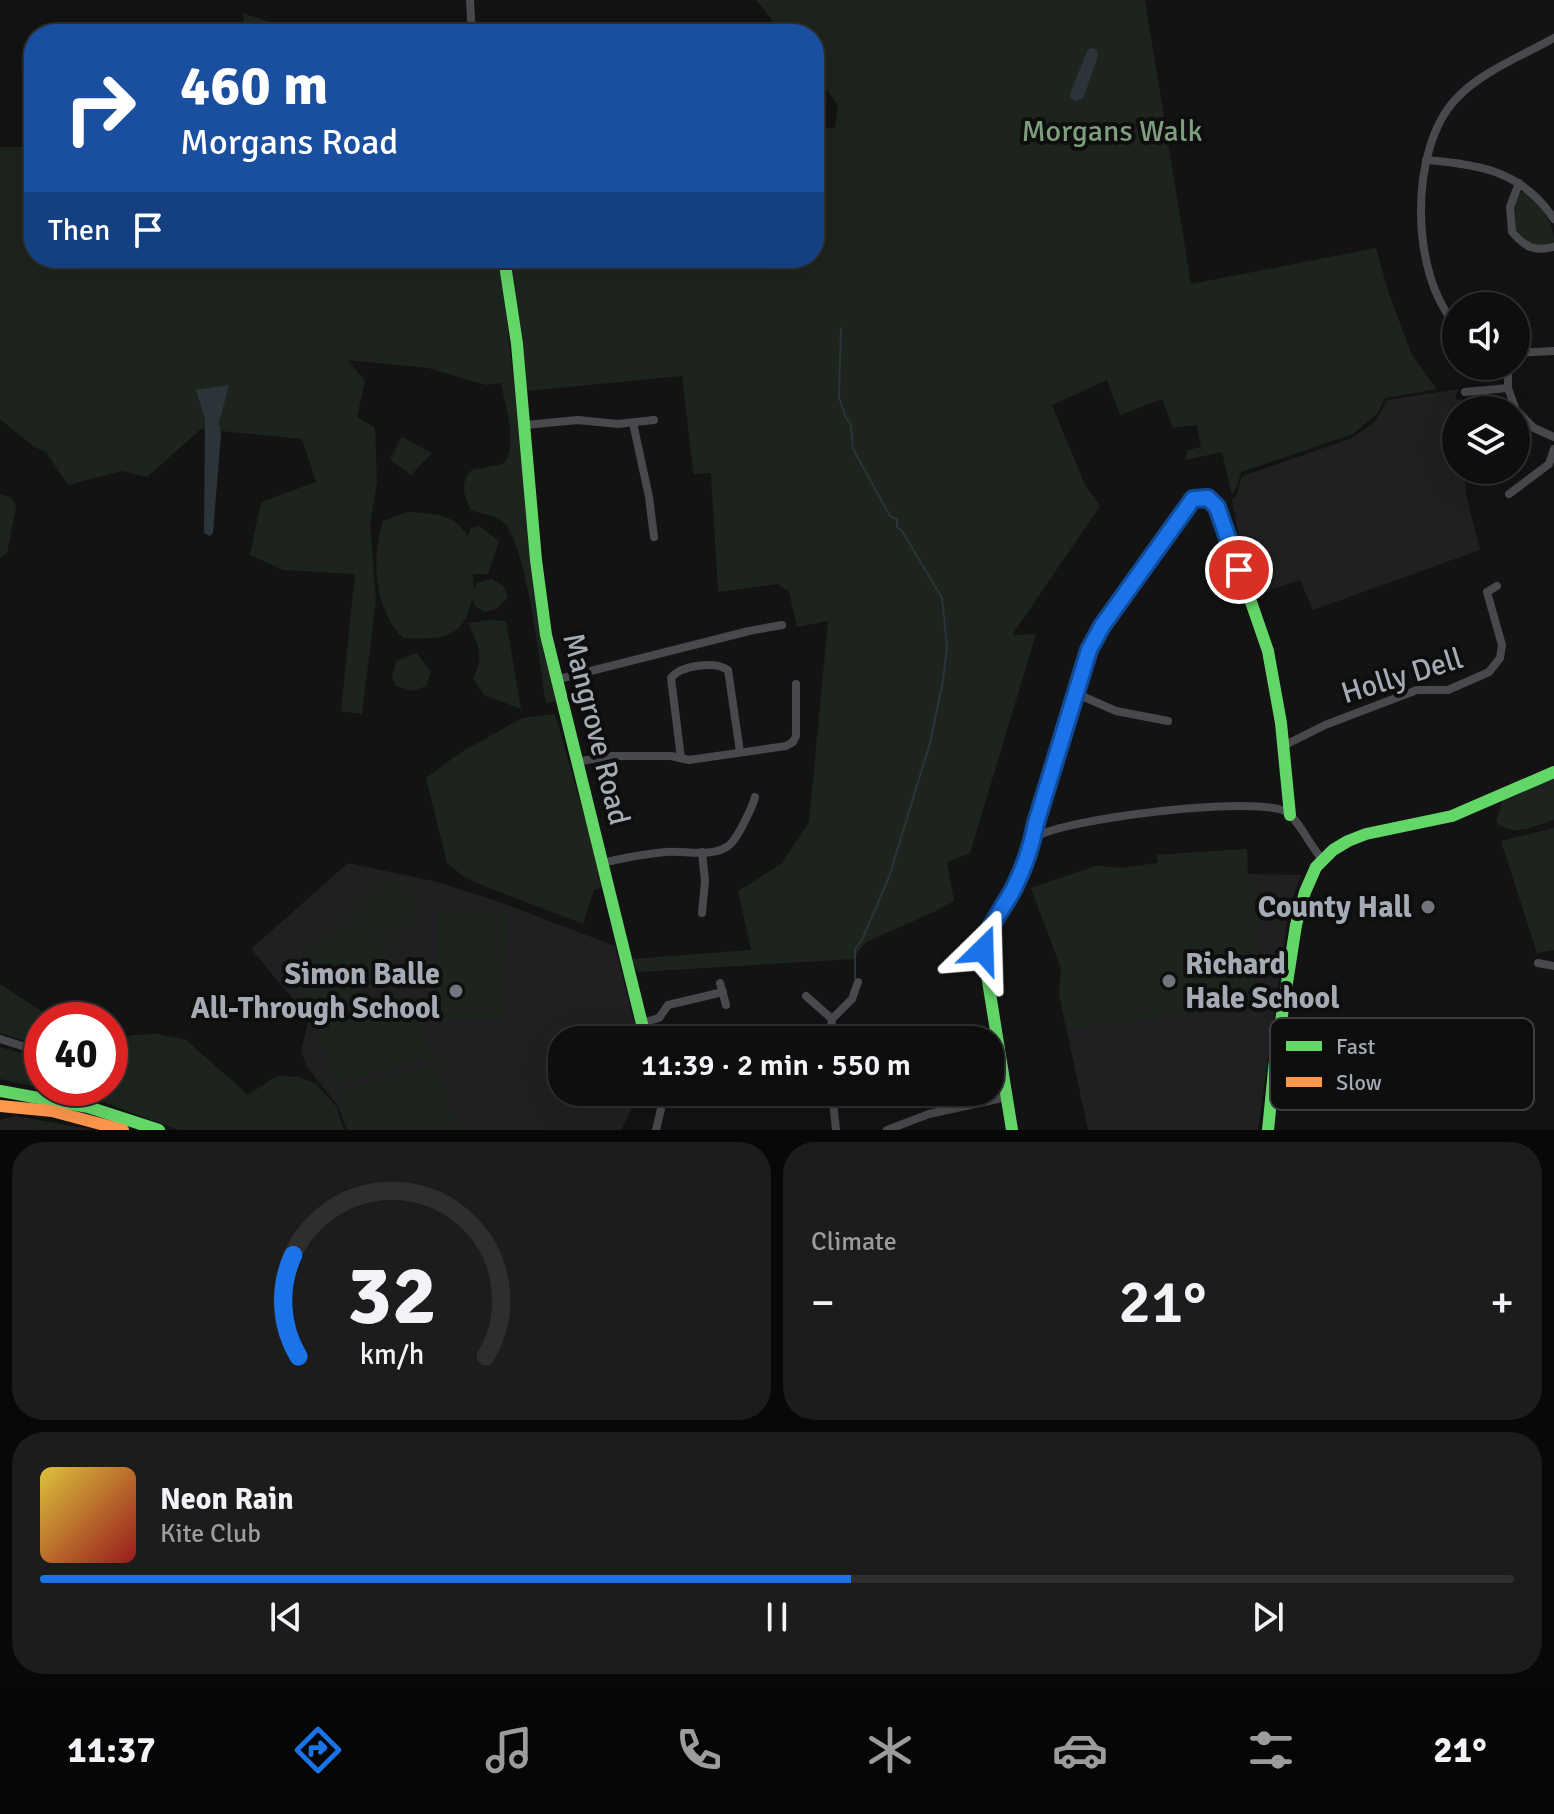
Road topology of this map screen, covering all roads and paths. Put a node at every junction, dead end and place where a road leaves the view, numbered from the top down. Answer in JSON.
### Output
{"nodes":[{"id":1,"x":470,"y":0,"type":"edge"},
{"id":2,"x":471,"y":24,"type":"edge"},
{"id":3,"x":1554,"y":38,"type":"edge"},
{"id":4,"x":1426,"y":160,"type":"junction"},
{"id":5,"x":1519,"y":183,"type":"junction"},
{"id":6,"x":1554,"y":219,"type":"edge"},
{"id":7,"x":1554,"y":247,"type":"edge"},
{"id":8,"x":506,"y":268,"type":"edge"},
{"id":9,"x":1442,"y":303,"type":"edge"},
{"id":10,"x":1554,"y":351,"type":"edge"},
{"id":11,"x":1530,"y":352,"type":"edge"},
{"id":12,"x":1508,"y":380,"type":"edge"},
{"id":13,"x":1508,"y":388,"type":"junction"},
{"id":14,"x":1465,"y":392,"type":"dead end"},
{"id":15,"x":1511,"y":396,"type":"edge"},
{"id":16,"x":654,"y":420,"type":"dead end"},
{"id":17,"x":633,"y":423,"type":"junction"},
{"id":18,"x":1530,"y":424,"type":"edge"},
{"id":19,"x":525,"y":425,"type":"junction"},
{"id":20,"x":1554,"y":437,"type":"edge"},
{"id":21,"x":1554,"y":449,"type":"edge"},
{"id":22,"x":1509,"y":494,"type":"dead end"},
{"id":23,"x":654,"y":537,"type":"dead end"},
{"id":24,"x":1497,"y":586,"type":"dead end"},
{"id":25,"x":782,"y":625,"type":"dead end"},
{"id":26,"x":555,"y":680,"type":"junction"},
{"id":27,"x":796,"y":684,"type":"dead end"},
{"id":28,"x":1075,"y":693,"type":"junction"},
{"id":29,"x":1168,"y":721,"type":"dead end"},
{"id":30,"x":1283,"y":746,"type":"junction"},
{"id":31,"x":740,"y":752,"type":"junction"},
{"id":32,"x":681,"y":758,"type":"junction"},
{"id":33,"x":576,"y":762,"type":"junction"},
{"id":34,"x":1554,"y":772,"type":"edge"},
{"id":35,"x":755,"y":797,"type":"dead end"},
{"id":36,"x":1290,"y":815,"type":"junction"},
{"id":37,"x":1035,"y":837,"type":"junction"},
{"id":38,"x":702,"y":852,"type":"junction"},
{"id":39,"x":1323,"y":860,"type":"junction"},
{"id":40,"x":602,"y":863,"type":"junction"},
{"id":41,"x":702,"y":913,"type":"dead end"},
{"id":42,"x":1538,"y":963,"type":"dead end"},
{"id":43,"x":1554,"y":966,"type":"edge"},
{"id":44,"x":858,"y":982,"type":"dead end"},
{"id":45,"x":806,"y":996,"type":"dead end"},
{"id":46,"x":726,"y":1005,"type":"dead end"},
{"id":47,"x":1282,"y":1018,"type":"edge"},
{"id":48,"x":832,"y":1019,"type":"junction"},
{"id":49,"x":642,"y":1023,"type":"junction"},
{"id":50,"x":643,"y":1026,"type":"edge"},
{"id":51,"x":831,"y":1026,"type":"edge"},
{"id":52,"x":0,"y":1039,"type":"edge"},
{"id":53,"x":24,"y":1046,"type":"edge"},
{"id":54,"x":0,"y":1091,"type":"edge"},
{"id":55,"x":1007,"y":1097,"type":"junction"},
{"id":56,"x":0,"y":1106,"type":"edge"},
{"id":57,"x":661,"y":1106,"type":"edge"},
{"id":58,"x":833,"y":1106,"type":"edge"},
{"id":59,"x":1270,"y":1110,"type":"edge"},
{"id":60,"x":123,"y":1130,"type":"edge"},
{"id":61,"x":159,"y":1130,"type":"edge"},
{"id":62,"x":656,"y":1130,"type":"edge"},
{"id":63,"x":836,"y":1130,"type":"edge"},
{"id":64,"x":887,"y":1130,"type":"edge"},
{"id":65,"x":1012,"y":1130,"type":"edge"},
{"id":66,"x":1268,"y":1130,"type":"edge"}],
"edges":[{"from":1,"to":2,"type":"street"},
{"from":3,"to":4,"type":"street"},
{"from":4,"to":5,"type":"street"},
{"from":4,"to":9,"type":"street"},
{"from":5,"to":6,"type":"street"},
{"from":5,"to":7,"type":"street"},
{"from":8,"to":19,"type":"main road","name":"Mangrove Road"},
{"from":10,"to":11,"type":"street"},
{"from":12,"to":13,"type":"street"},
{"from":13,"to":14,"type":"street"},
{"from":13,"to":15,"type":"street"},
{"from":16,"to":17,"type":"street"},
{"from":17,"to":19,"type":"street"},
{"from":17,"to":23,"type":"street"},
{"from":18,"to":20,"type":"street"},
{"from":19,"to":26,"type":"main road","name":"Mangrove Road"},
{"from":21,"to":22,"type":"street"},
{"from":24,"to":30,"type":"street","name":"Holly Dell"},
{"from":25,"to":26,"type":"street"},
{"from":26,"to":33,"type":"main road","name":"Mangrove Road"},
{"from":27,"to":31,"type":"street"},
{"from":28,"to":29,"type":"street"},
{"from":28,"to":30,"type":"main road"},
{"from":28,"to":37,"type":"main road"},
{"from":30,"to":36,"type":"main road"},
{"from":31,"to":32,"type":"street"},
{"from":31,"to":32,"type":"street"},
{"from":32,"to":33,"type":"street"},
{"from":33,"to":40,"type":"main road","name":"Mangrove Road"},
{"from":34,"to":39,"type":"main road"},
{"from":35,"to":38,"type":"street"},
{"from":36,"to":37,"type":"street"},
{"from":36,"to":39,"type":"street"},
{"from":37,"to":55,"type":"main road"},
{"from":38,"to":40,"type":"street"},
{"from":38,"to":41,"type":"street"},
{"from":39,"to":47,"type":"main road"},
{"from":40,"to":49,"type":"main road","name":"Mangrove Road"},
{"from":42,"to":43,"type":"street"},
{"from":44,"to":48,"type":"street"},
{"from":45,"to":48,"type":"street"},
{"from":46,"to":49,"type":"street"},
{"from":48,"to":51,"type":"street"},
{"from":49,"to":50,"type":"main road","name":"Mangrove Road"},
{"from":52,"to":53,"type":"street"},
{"from":54,"to":61,"type":"main road"},
{"from":55,"to":64,"type":"street"},
{"from":55,"to":65,"type":"main road"},
{"from":56,"to":60,"type":"main road"},
{"from":57,"to":62,"type":"street"},
{"from":58,"to":63,"type":"street"},
{"from":59,"to":66,"type":"main road"}]}
